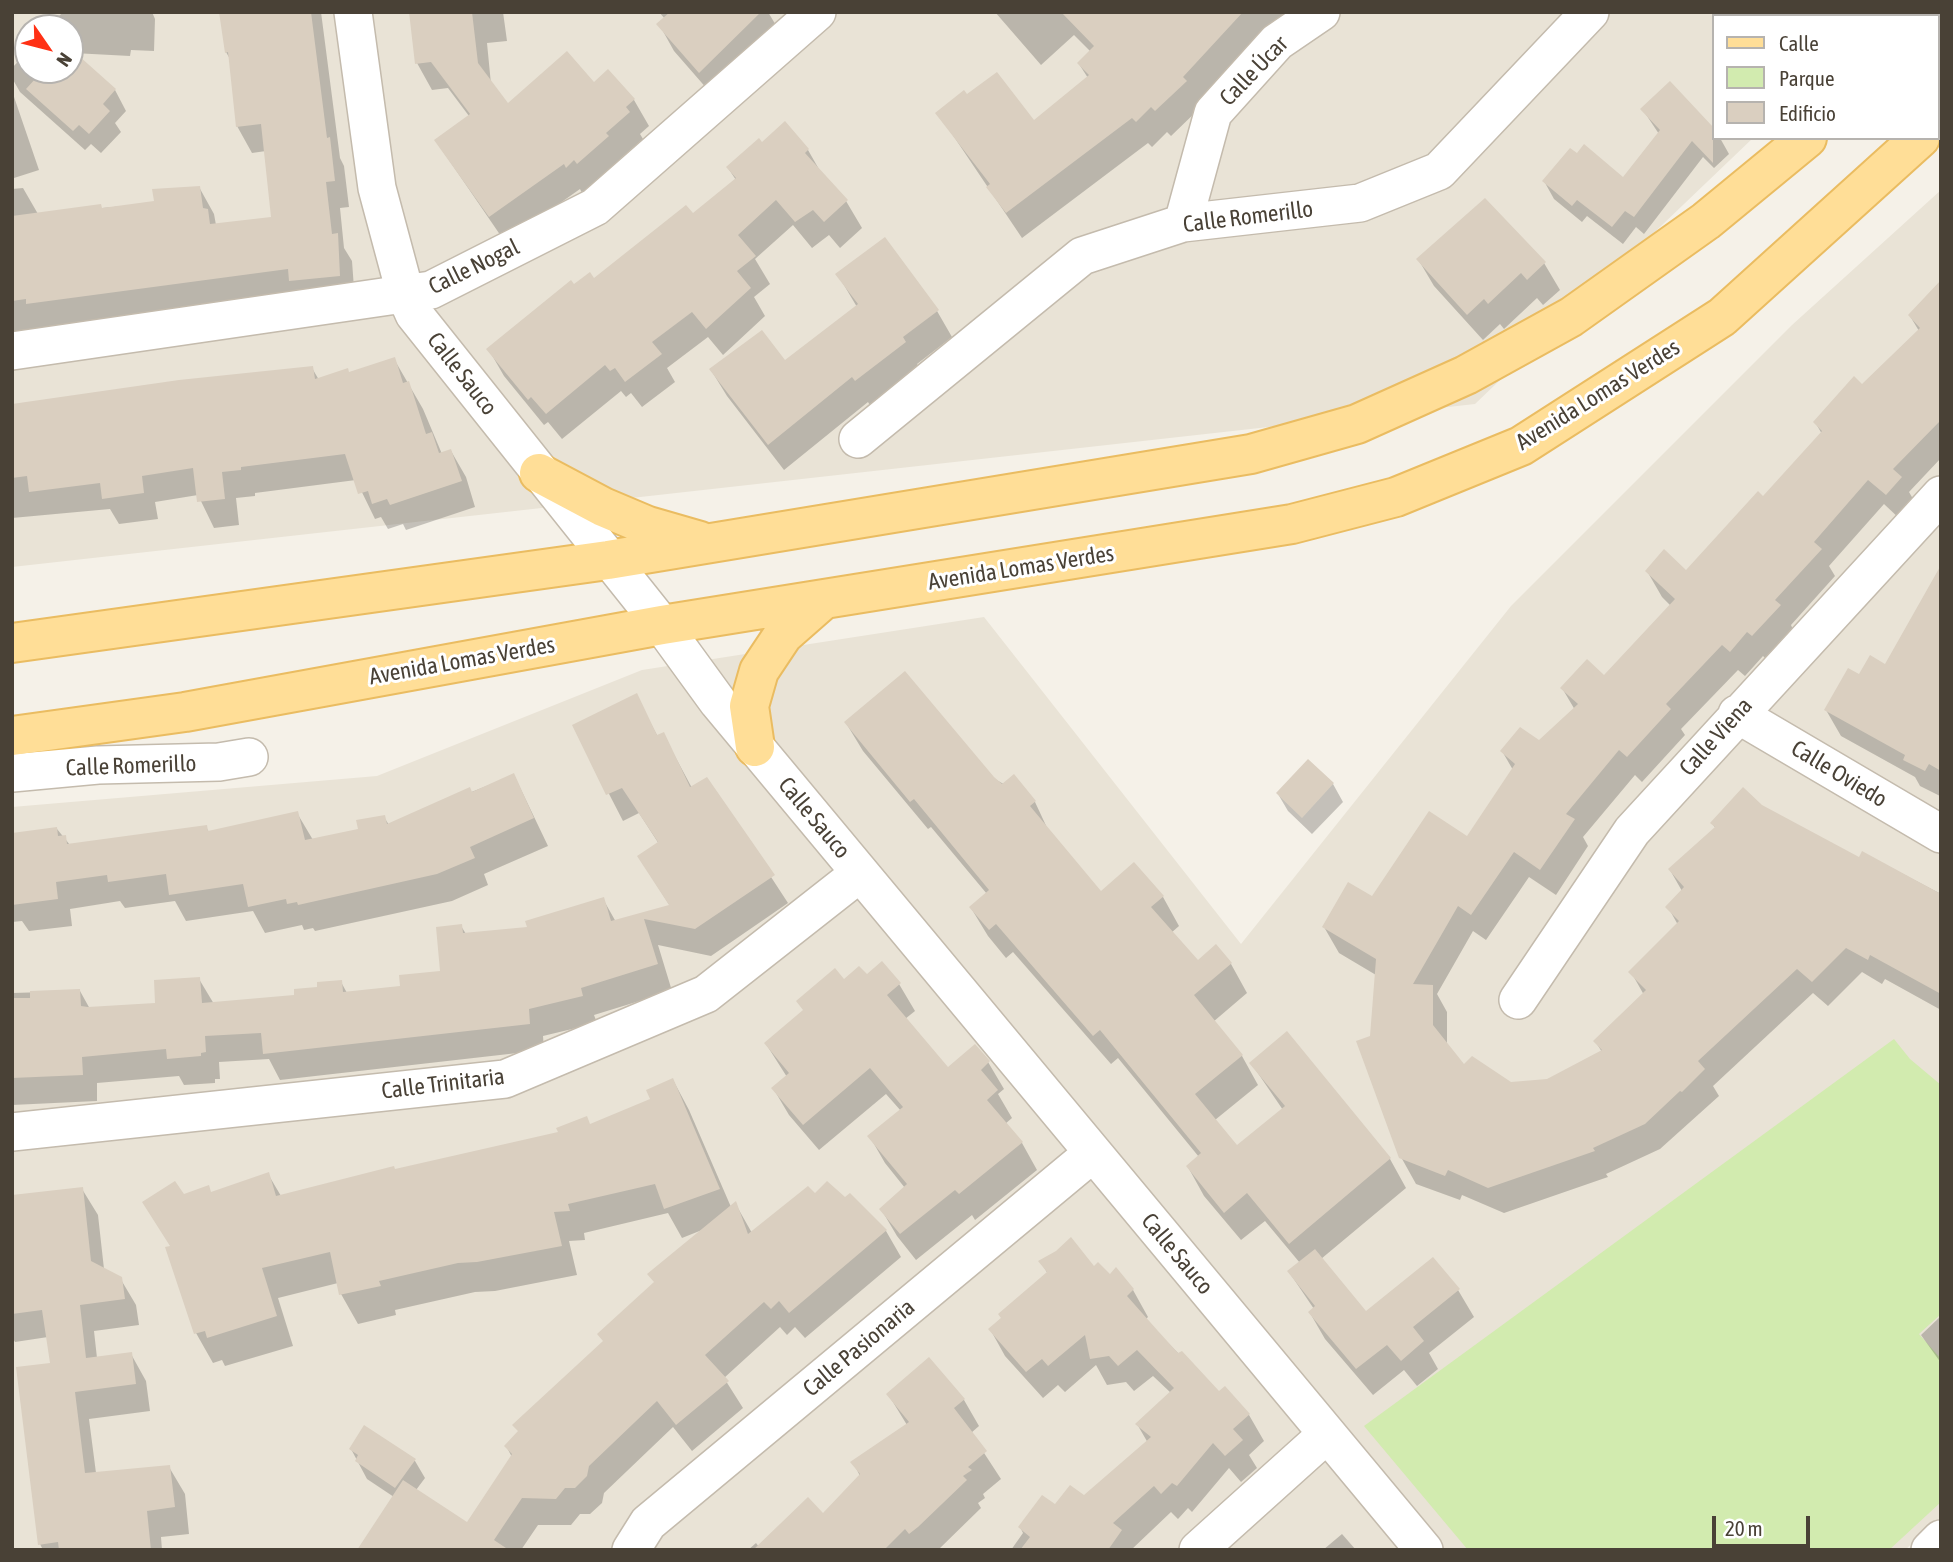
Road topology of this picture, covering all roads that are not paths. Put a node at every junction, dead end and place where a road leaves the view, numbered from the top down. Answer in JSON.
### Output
{"nodes":[{"id":1,"x":353,"y":12,"type":"edge"},
{"id":2,"x":817,"y":12,"type":"edge"},
{"id":3,"x":1321,"y":12,"type":"edge"},
{"id":4,"x":1590,"y":12,"type":"edge"},
{"id":5,"x":1805,"y":140,"type":"edge"},
{"id":6,"x":1918,"y":140,"type":"edge"},
{"id":7,"x":1183,"y":223,"type":"junction"},
{"id":8,"x":406,"y":296,"type":"junction"},
{"id":9,"x":12,"y":351,"type":"edge"},
{"id":10,"x":858,"y":439,"type":"dead end"},
{"id":11,"x":539,"y":473,"type":"junction"},
{"id":12,"x":1941,"y":495,"type":"edge"},
{"id":13,"x":709,"y":544,"type":"junction"},
{"id":14,"x":608,"y":560,"type":"junction"},
{"id":15,"x":824,"y":599,"type":"junction"},
{"id":16,"x":662,"y":625,"type":"junction"},
{"id":17,"x":12,"y":643,"type":"edge"},
{"id":18,"x":1737,"y":714,"type":"junction"},
{"id":19,"x":12,"y":736,"type":"edge"},
{"id":20,"x":755,"y":747,"type":"junction"},
{"id":21,"x":249,"y":757,"type":"dead end"},
{"id":22,"x":12,"y":773,"type":"edge"},
{"id":23,"x":1941,"y":834,"type":"edge"},
{"id":24,"x":860,"y":873,"type":"junction"},
{"id":25,"x":1518,"y":1000,"type":"dead end"},
{"id":26,"x":12,"y":1132,"type":"edge"},
{"id":27,"x":1094,"y":1153,"type":"junction"},
{"id":28,"x":1327,"y":1434,"type":"junction"},
{"id":29,"x":1941,"y":1539,"type":"edge"},
{"id":30,"x":631,"y":1550,"type":"edge"},
{"id":31,"x":1198,"y":1550,"type":"edge"},
{"id":32,"x":1424,"y":1550,"type":"edge"},
{"id":33,"x":1930,"y":1550,"type":"edge"}],
"edges":[{"from":1,"to":8,"type":"street","name":"Calle Sauco"},
{"from":2,"to":8,"type":"street","name":"Calle Nogal"},
{"from":3,"to":7,"type":"street","name":"Calle Úcar"},
{"from":4,"to":7,"type":"street","name":"Calle Romerillo"},
{"from":5,"to":13,"type":"main road"},
{"from":6,"to":15,"type":"main road","name":"Avenida Lomas Verdes"},
{"from":7,"to":10,"type":"street","name":"Calle Romerillo"},
{"from":8,"to":9,"type":"street","name":"Calle Nogal"},
{"from":8,"to":11,"type":"street","name":"Calle Sauco"},
{"from":11,"to":13,"type":"main road"},
{"from":11,"to":14,"type":"street","name":"Calle Sauco"},
{"from":12,"to":18,"type":"street","name":"Calle Viena"},
{"from":13,"to":14,"type":"main road"},
{"from":14,"to":16,"type":"street","name":"Calle Sauco"},
{"from":14,"to":17,"type":"main road"},
{"from":15,"to":16,"type":"main road","name":"Avenida Lomas Verdes"},
{"from":15,"to":20,"type":"main road"},
{"from":16,"to":19,"type":"main road","name":"Avenida Lomas Verdes"},
{"from":16,"to":20,"type":"street","name":"Calle Sauco"},
{"from":18,"to":23,"type":"street","name":"Calle Oviedo"},
{"from":18,"to":25,"type":"street","name":"Calle Viena"},
{"from":20,"to":24,"type":"street","name":"Calle Sauco"},
{"from":21,"to":22,"type":"street","name":"Calle Romerillo"},
{"from":24,"to":26,"type":"street","name":"Calle Trinitaria"},
{"from":24,"to":27,"type":"street","name":"Calle Sauco"},
{"from":27,"to":28,"type":"street","name":"Calle Sauco"},
{"from":27,"to":30,"type":"street","name":"Calle Pasionaria"},
{"from":28,"to":31,"type":"street"},
{"from":28,"to":32,"type":"street","name":"Calle Sauco"},
{"from":29,"to":33,"type":"street"}]}
